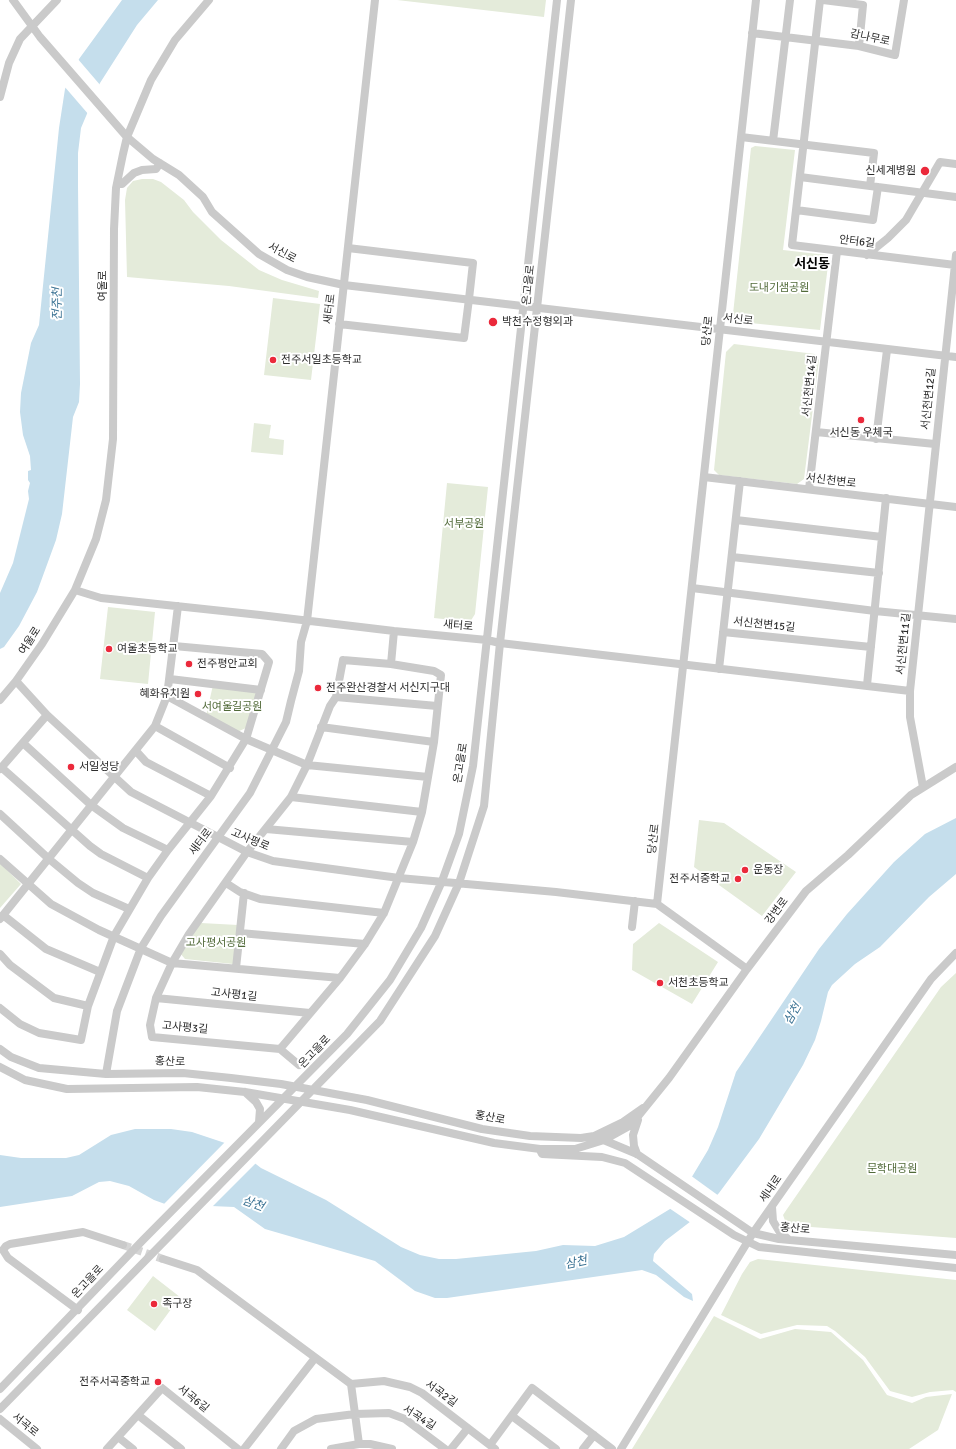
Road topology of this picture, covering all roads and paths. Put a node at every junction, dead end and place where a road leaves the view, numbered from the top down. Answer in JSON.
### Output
{"nodes":[{"id":1,"x":13,"y":0,"type":"edge"},
{"id":2,"x":57,"y":0,"type":"edge"},
{"id":3,"x":209,"y":0,"type":"edge"},
{"id":4,"x":375,"y":0,"type":"edge"},
{"id":5,"x":571,"y":0,"type":"edge"},
{"id":6,"x":756,"y":0,"type":"edge"},
{"id":7,"x":790,"y":0,"type":"edge"},
{"id":8,"x":821,"y":0,"type":"edge"},
{"id":9,"x":904,"y":0,"type":"edge"},
{"id":10,"x":558,"y":1,"type":"edge"},
{"id":11,"x":31,"y":26,"type":"junction"},
{"id":12,"x":752,"y":33,"type":"junction"},
{"id":13,"x":786,"y":36,"type":"junction"},
{"id":14,"x":816,"y":40,"type":"junction"},
{"id":15,"x":859,"y":46,"type":"junction"},
{"id":16,"x":0,"y":97,"type":"edge"},
{"id":17,"x":127,"y":137,"type":"junction"},
{"id":18,"x":741,"y":137,"type":"junction"},
{"id":19,"x":774,"y":141,"type":"junction"},
{"id":20,"x":804,"y":144,"type":"junction"},
{"id":21,"x":160,"y":163,"type":"junction"},
{"id":22,"x":956,"y":164,"type":"edge"},
{"id":23,"x":800,"y":178,"type":"junction"},
{"id":24,"x":117,"y":183,"type":"junction"},
{"id":25,"x":874,"y":187,"type":"junction"},
{"id":26,"x":922,"y":193,"type":"junction"},
{"id":27,"x":956,"y":197,"type":"edge"},
{"id":28,"x":796,"y":210,"type":"junction"},
{"id":29,"x":348,"y":248,"type":"junction"},
{"id":30,"x":838,"y":251,"type":"junction"},
{"id":31,"x":956,"y":254,"type":"edge"},
{"id":32,"x":867,"y":255,"type":"junction"},
{"id":33,"x":955,"y":265,"type":"junction"},
{"id":34,"x":344,"y":285,"type":"junction"},
{"id":35,"x":469,"y":299,"type":"junction"},
{"id":36,"x":523,"y":306,"type":"junction"},
{"id":37,"x":538,"y":308,"type":"junction"},
{"id":38,"x":339,"y":324,"type":"junction"},
{"id":39,"x":720,"y":328,"type":"junction"},
{"id":40,"x":826,"y":341,"type":"junction"},
{"id":41,"x":887,"y":350,"type":"junction"},
{"id":42,"x":944,"y":356,"type":"junction"},
{"id":43,"x":956,"y":357,"type":"edge"},
{"id":44,"x":816,"y":432,"type":"junction"},
{"id":45,"x":876,"y":439,"type":"junction"},
{"id":46,"x":887,"y":440,"type":"joint"},
{"id":47,"x":935,"y":444,"type":"junction"},
{"id":48,"x":704,"y":477,"type":"junction"},
{"id":49,"x":740,"y":481,"type":"junction"},
{"id":50,"x":810,"y":490,"type":"junction"},
{"id":51,"x":886,"y":498,"type":"junction"},
{"id":52,"x":929,"y":504,"type":"junction"},
{"id":53,"x":956,"y":507,"type":"edge"},
{"id":54,"x":736,"y":520,"type":"junction"},
{"id":55,"x":882,"y":537,"type":"junction"},
{"id":56,"x":732,"y":557,"type":"junction"},
{"id":57,"x":879,"y":573,"type":"junction"},
{"id":58,"x":692,"y":588,"type":"junction"},
{"id":59,"x":75,"y":590,"type":"junction"},
{"id":60,"x":728,"y":592,"type":"junction"},
{"id":61,"x":178,"y":606,"type":"junction"},
{"id":62,"x":875,"y":611,"type":"junction"},
{"id":63,"x":918,"y":615,"type":"junction"},
{"id":64,"x":956,"y":619,"type":"edge"},
{"id":65,"x":307,"y":621,"type":"junction"},
{"id":66,"x":394,"y":632,"type":"junction"},
{"id":67,"x":723,"y":632,"type":"junction"},
{"id":68,"x":487,"y":640,"type":"junction"},
{"id":69,"x":500,"y":643,"type":"junction"},
{"id":70,"x":174,"y":646,"type":"junction"},
{"id":71,"x":871,"y":647,"type":"junction"},
{"id":72,"x":391,"y":664,"type":"junction"},
{"id":73,"x":684,"y":665,"type":"junction"},
{"id":74,"x":719,"y":669,"type":"junction"},
{"id":75,"x":170,"y":679,"type":"junction"},
{"id":76,"x":16,"y":681,"type":"junction"},
{"id":77,"x":867,"y":685,"type":"junction"},
{"id":78,"x":261,"y":690,"type":"junction"},
{"id":79,"x":910,"y":691,"type":"junction"},
{"id":80,"x":167,"y":696,"type":"junction"},
{"id":81,"x":336,"y":697,"type":"junction"},
{"id":82,"x":0,"y":700,"type":"edge"},
{"id":83,"x":437,"y":706,"type":"junction"},
{"id":84,"x":47,"y":715,"type":"junction"},
{"id":85,"x":155,"y":726,"type":"junction"},
{"id":86,"x":321,"y":727,"type":"junction"},
{"id":87,"x":246,"y":739,"type":"junction"},
{"id":88,"x":434,"y":742,"type":"junction"},
{"id":89,"x":23,"y":743,"type":"junction"},
{"id":90,"x":136,"y":750,"type":"junction"},
{"id":91,"x":273,"y":750,"type":"junction"},
{"id":92,"x":307,"y":765,"type":"junction"},
{"id":93,"x":956,"y":767,"type":"edge"},
{"id":94,"x":1,"y":768,"type":"edge"},
{"id":95,"x":230,"y":768,"type":"junction"},
{"id":96,"x":114,"y":777,"type":"junction"},
{"id":97,"x":428,"y":777,"type":"junction"},
{"id":98,"x":923,"y":786,"type":"junction"},
{"id":99,"x":211,"y":796,"type":"junction"},
{"id":100,"x":291,"y":797,"type":"junction"},
{"id":101,"x":91,"y":805,"type":"junction"},
{"id":102,"x":422,"y":812,"type":"junction"},
{"id":103,"x":0,"y":814,"type":"edge"},
{"id":104,"x":190,"y":822,"type":"junction"},
{"id":105,"x":266,"y":829,"type":"junction"},
{"id":106,"x":72,"y":830,"type":"junction"},
{"id":107,"x":218,"y":838,"type":"junction"},
{"id":108,"x":413,"y":842,"type":"junction"},
{"id":109,"x":168,"y":850,"type":"junction"},
{"id":110,"x":247,"y":852,"type":"junction"},
{"id":111,"x":0,"y":859,"type":"edge"},
{"id":112,"x":49,"y":859,"type":"junction"},
{"id":113,"x":148,"y":878,"type":"junction"},
{"id":114,"x":399,"y":878,"type":"junction"},
{"id":115,"x":442,"y":881,"type":"junction"},
{"id":116,"x":226,"y":883,"type":"junction"},
{"id":117,"x":459,"y":883,"type":"junction"},
{"id":118,"x":27,"y":885,"type":"junction"},
{"id":119,"x":244,"y":893,"type":"junction"},
{"id":120,"x":635,"y":901,"type":"junction"},
{"id":121,"x":657,"y":904,"type":"junction"},
{"id":122,"x":129,"y":909,"type":"junction"},
{"id":123,"x":384,"y":913,"type":"junction"},
{"id":124,"x":2,"y":917,"type":"edge"},
{"id":125,"x":632,"y":927,"type":"dead end"},
{"id":126,"x":240,"y":933,"type":"junction"},
{"id":127,"x":114,"y":936,"type":"junction"},
{"id":128,"x":365,"y":944,"type":"junction"},
{"id":129,"x":141,"y":948,"type":"junction"},
{"id":130,"x":956,"y":953,"type":"edge"},
{"id":131,"x":0,"y":954,"type":"edge"},
{"id":132,"x":172,"y":963,"type":"junction"},
{"id":133,"x":236,"y":968,"type":"junction"},
{"id":134,"x":748,"y":969,"type":"junction"},
{"id":135,"x":100,"y":972,"type":"junction"},
{"id":136,"x":340,"y":978,"type":"junction"},
{"id":137,"x":156,"y":998,"type":"junction"},
{"id":138,"x":88,"y":1006,"type":"junction"},
{"id":139,"x":1,"y":1009,"type":"edge"},
{"id":140,"x":310,"y":1013,"type":"junction"},
{"id":141,"x":0,"y":1049,"type":"edge"},
{"id":142,"x":280,"y":1049,"type":"junction"},
{"id":143,"x":299,"y":1065,"type":"dead end"},
{"id":144,"x":0,"y":1067,"type":"edge"},
{"id":145,"x":106,"y":1074,"type":"junction"},
{"id":146,"x":294,"y":1087,"type":"junction"},
{"id":147,"x":310,"y":1090,"type":"junction"},
{"id":148,"x":246,"y":1092,"type":"junction"},
{"id":149,"x":284,"y":1097,"type":"junction"},
{"id":150,"x":301,"y":1100,"type":"junction"},
{"id":151,"x":650,"y":1103,"type":"junction"},
{"id":152,"x":639,"y":1117,"type":"junction"},
{"id":153,"x":259,"y":1122,"type":"junction"},
{"id":154,"x":594,"y":1136,"type":"junction"},
{"id":155,"x":604,"y":1140,"type":"junction"},
{"id":156,"x":540,"y":1149,"type":"junction"},
{"id":157,"x":637,"y":1154,"type":"junction"},
{"id":158,"x":772,"y":1207,"type":"junction"},
{"id":159,"x":753,"y":1233,"type":"junction"},
{"id":160,"x":788,"y":1239,"type":"junction"},
{"id":161,"x":748,"y":1242,"type":"junction"},
{"id":162,"x":123,"y":1245,"type":"tunnel mouth"},
{"id":163,"x":956,"y":1255,"type":"edge"},
{"id":164,"x":163,"y":1259,"type":"tunnel mouth"},
{"id":165,"x":956,"y":1268,"type":"edge"},
{"id":166,"x":106,"y":1279,"type":"junction"},
{"id":167,"x":117,"y":1288,"type":"junction"},
{"id":168,"x":78,"y":1310,"type":"junction"},
{"id":169,"x":315,"y":1358,"type":"junction"},
{"id":170,"x":351,"y":1384,"type":"junction"},
{"id":171,"x":0,"y":1389,"type":"edge"},
{"id":172,"x":0,"y":1409,"type":"edge"},
{"id":173,"x":355,"y":1414,"type":"junction"},
{"id":174,"x":138,"y":1415,"type":"junction"},
{"id":175,"x":512,"y":1416,"type":"junction"},
{"id":176,"x":0,"y":1419,"type":"edge"},
{"id":177,"x":468,"y":1428,"type":"junction"},
{"id":178,"x":594,"y":1435,"type":"junction"},
{"id":179,"x":118,"y":1437,"type":"junction"},
{"id":180,"x":359,"y":1444,"type":"junction"},
{"id":181,"x":492,"y":1447,"type":"edge"},
{"id":182,"x":37,"y":1449,"type":"edge"},
{"id":183,"x":107,"y":1449,"type":"edge"},
{"id":184,"x":133,"y":1449,"type":"edge"},
{"id":185,"x":181,"y":1449,"type":"edge"},
{"id":186,"x":238,"y":1449,"type":"edge"},
{"id":187,"x":244,"y":1449,"type":"edge"},
{"id":188,"x":281,"y":1449,"type":"edge"},
{"id":189,"x":331,"y":1449,"type":"edge"},
{"id":190,"x":392,"y":1449,"type":"edge"},
{"id":191,"x":445,"y":1449,"type":"edge"},
{"id":192,"x":451,"y":1449,"type":"edge"},
{"id":193,"x":556,"y":1449,"type":"edge"},
{"id":194,"x":583,"y":1449,"type":"edge"},
{"id":195,"x":612,"y":1449,"type":"edge"},
{"id":196,"x":621,"y":1449,"type":"edge"}],
"edges":[{"from":1,"to":11,"type":"street","name":"서신로"},
{"from":2,"to":11,"type":"street"},
{"from":3,"to":17,"type":"street","name":"여울로"},
{"from":4,"to":29,"type":"street","name":"새터로"},
{"from":5,"to":37,"type":"street","name":"온고을로"},
{"from":6,"to":12,"type":"street","name":"당산로"},
{"from":7,"to":13,"type":"street"},
{"from":8,"to":14,"type":"street","name":"안터6길"},
{"from":8,"to":15,"type":"street"},
{"from":9,"to":15,"type":"street","name":"감나무로"},
{"from":10,"to":36,"type":"street","name":"온고을로"},
{"from":11,"to":16,"type":"street"},
{"from":11,"to":17,"type":"street","name":"서신로"},
{"from":12,"to":13,"type":"street","name":"감나무로"},
{"from":12,"to":18,"type":"street","name":"당산로"},
{"from":13,"to":14,"type":"street","name":"감나무로"},
{"from":13,"to":19,"type":"street"},
{"from":14,"to":15,"type":"street","name":"감나무로"},
{"from":14,"to":20,"type":"street","name":"안터6길"},
{"from":17,"to":21,"type":"street","name":"서신로"},
{"from":17,"to":24,"type":"street","name":"여울로"},
{"from":18,"to":19,"type":"street"},
{"from":18,"to":39,"type":"street","name":"당산로"},
{"from":19,"to":20,"type":"street"},
{"from":20,"to":23,"type":"street","name":"안터6길"},
{"from":20,"to":25,"type":"street"},
{"from":21,"to":24,"type":"street"},
{"from":21,"to":34,"type":"street","name":"서신로"},
{"from":22,"to":26,"type":"street"},
{"from":23,"to":25,"type":"street"},
{"from":23,"to":28,"type":"street","name":"안터6길"},
{"from":24,"to":59,"type":"street","name":"여울로"},
{"from":25,"to":26,"type":"street"},
{"from":25,"to":28,"type":"street"},
{"from":26,"to":27,"type":"street"},
{"from":26,"to":32,"type":"street"},
{"from":28,"to":30,"type":"street","name":"안터6길"},
{"from":29,"to":34,"type":"street","name":"새터로"},
{"from":29,"to":35,"type":"street"},
{"from":30,"to":32,"type":"street","name":"안터6길"},
{"from":30,"to":40,"type":"street","name":"서신천변14길"},
{"from":31,"to":33,"type":"street"},
{"from":32,"to":33,"type":"street","name":"안터6길"},
{"from":33,"to":42,"type":"street"},
{"from":34,"to":35,"type":"street","name":"서신로"},
{"from":34,"to":38,"type":"street","name":"새터로"},
{"from":35,"to":36,"type":"street","name":"서신로"},
{"from":35,"to":38,"type":"street"},
{"from":36,"to":37,"type":"street","name":"서신로"},
{"from":36,"to":68,"type":"street","name":"온고을로"},
{"from":37,"to":39,"type":"street","name":"서신로"},
{"from":37,"to":69,"type":"street","name":"온고을로"},
{"from":38,"to":65,"type":"street","name":"새터로"},
{"from":39,"to":40,"type":"street","name":"서신로"},
{"from":39,"to":48,"type":"street","name":"당산로"},
{"from":40,"to":41,"type":"street","name":"서신로"},
{"from":40,"to":44,"type":"street","name":"서신천변14길"},
{"from":41,"to":42,"type":"street","name":"서신로"},
{"from":41,"to":45,"type":"street"},
{"from":42,"to":43,"type":"street","name":"서신로"},
{"from":42,"to":47,"type":"street","name":"서신천변12길"},
{"from":44,"to":45,"type":"street","name":"서신천변14길"},
{"from":44,"to":50,"type":"street","name":"서신천변14길"},
{"from":45,"to":46,"type":"street","name":"서신천변14길"},
{"from":46,"to":47,"type":"street","name":"서신천변12길"},
{"from":47,"to":52,"type":"street","name":"서신천변12길"},
{"from":48,"to":49,"type":"street","name":"서신천변로"},
{"from":48,"to":58,"type":"street","name":"당산로"},
{"from":49,"to":50,"type":"street","name":"서신천변로"},
{"from":49,"to":54,"type":"street","name":"서신천변15길"},
{"from":50,"to":51,"type":"street","name":"서신천변로"},
{"from":51,"to":52,"type":"street","name":"서신천변로"},
{"from":51,"to":55,"type":"street"},
{"from":52,"to":53,"type":"street","name":"서신천변로"},
{"from":52,"to":63,"type":"street","name":"서신천변11길"},
{"from":54,"to":55,"type":"street"},
{"from":54,"to":56,"type":"street","name":"서신천변15길"},
{"from":55,"to":57,"type":"street"},
{"from":56,"to":57,"type":"street"},
{"from":56,"to":60,"type":"street","name":"서신천변15길"},
{"from":57,"to":62,"type":"street"},
{"from":58,"to":60,"type":"street"},
{"from":58,"to":73,"type":"street","name":"당산로"},
{"from":59,"to":61,"type":"street"},
{"from":59,"to":76,"type":"street","name":"여울로"},
{"from":60,"to":62,"type":"street"},
{"from":60,"to":67,"type":"street","name":"서신천변15길"},
{"from":61,"to":65,"type":"street","name":"새터로"},
{"from":61,"to":70,"type":"street"},
{"from":62,"to":63,"type":"street"},
{"from":62,"to":71,"type":"street"},
{"from":63,"to":64,"type":"street"},
{"from":63,"to":79,"type":"street","name":"서신천변11길"},
{"from":65,"to":66,"type":"street","name":"새터로"},
{"from":65,"to":91,"type":"street","name":"새터로"},
{"from":66,"to":68,"type":"street","name":"새터로"},
{"from":66,"to":72,"type":"street"},
{"from":67,"to":71,"type":"street","name":"서신천변15길"},
{"from":67,"to":74,"type":"street","name":"서신천변15길"},
{"from":68,"to":69,"type":"street"},
{"from":68,"to":115,"type":"street","name":"온고을로"},
{"from":69,"to":73,"type":"street"},
{"from":69,"to":117,"type":"street","name":"온고을로"},
{"from":70,"to":75,"type":"street"},
{"from":70,"to":78,"type":"street"},
{"from":71,"to":77,"type":"street"},
{"from":72,"to":81,"type":"street","name":"고사평3길"},
{"from":72,"to":83,"type":"street"},
{"from":73,"to":74,"type":"street"},
{"from":73,"to":121,"type":"street","name":"당산로"},
{"from":74,"to":77,"type":"street"},
{"from":75,"to":78,"type":"street"},
{"from":75,"to":80,"type":"street"},
{"from":76,"to":82,"type":"street","name":"여울로"},
{"from":76,"to":84,"type":"street","name":"고사평로"},
{"from":77,"to":79,"type":"street"},
{"from":78,"to":87,"type":"street"},
{"from":79,"to":98,"type":"street","name":"서신천변11길"},
{"from":80,"to":85,"type":"street"},
{"from":80,"to":87,"type":"street"},
{"from":81,"to":83,"type":"street"},
{"from":81,"to":86,"type":"street","name":"고사평3길"},
{"from":83,"to":88,"type":"street"},
{"from":84,"to":89,"type":"street"},
{"from":84,"to":96,"type":"street","name":"고사평로"},
{"from":85,"to":90,"type":"street"},
{"from":85,"to":95,"type":"street"},
{"from":86,"to":88,"type":"street"},
{"from":86,"to":92,"type":"street","name":"고사평3길"},
{"from":87,"to":91,"type":"street"},
{"from":87,"to":95,"type":"street"},
{"from":88,"to":97,"type":"street"},
{"from":89,"to":94,"type":"street"},
{"from":89,"to":101,"type":"street"},
{"from":90,"to":96,"type":"street"},
{"from":90,"to":99,"type":"street"},
{"from":91,"to":92,"type":"street"},
{"from":91,"to":107,"type":"street","name":"새터로"},
{"from":92,"to":97,"type":"street"},
{"from":92,"to":100,"type":"street","name":"고사평3길"},
{"from":93,"to":98,"type":"street","name":"강변로"},
{"from":94,"to":106,"type":"street"},
{"from":95,"to":99,"type":"street"},
{"from":96,"to":101,"type":"street"},
{"from":96,"to":104,"type":"street","name":"고사평로"},
{"from":97,"to":102,"type":"street"},
{"from":98,"to":134,"type":"street","name":"강변로"},
{"from":99,"to":104,"type":"street"},
{"from":100,"to":102,"type":"street"},
{"from":100,"to":105,"type":"street","name":"고사평3길"},
{"from":101,"to":106,"type":"street"},
{"from":101,"to":109,"type":"street"},
{"from":102,"to":108,"type":"street"},
{"from":103,"to":112,"type":"street"},
{"from":104,"to":107,"type":"street","name":"고사평로"},
{"from":104,"to":109,"type":"street"},
{"from":105,"to":108,"type":"street"},
{"from":105,"to":110,"type":"street","name":"고사평3길"},
{"from":106,"to":112,"type":"street"},
{"from":106,"to":113,"type":"street"},
{"from":107,"to":110,"type":"street","name":"고사평로"},
{"from":107,"to":129,"type":"street","name":"새터로"},
{"from":108,"to":114,"type":"street"},
{"from":109,"to":113,"type":"street"},
{"from":110,"to":114,"type":"street","name":"고사평로"},
{"from":110,"to":116,"type":"street","name":"고사평3길"},
{"from":111,"to":118,"type":"street"},
{"from":112,"to":118,"type":"street"},
{"from":112,"to":122,"type":"street"},
{"from":113,"to":122,"type":"street"},
{"from":114,"to":115,"type":"street","name":"고사평로"},
{"from":114,"to":123,"type":"street"},
{"from":115,"to":117,"type":"street","name":"고사평로"},
{"from":115,"to":146,"type":"street","name":"온고을로"},
{"from":116,"to":119,"type":"street"},
{"from":116,"to":132,"type":"street","name":"고사평3길"},
{"from":117,"to":120,"type":"street"},
{"from":117,"to":147,"type":"street","name":"온고을로"},
{"from":118,"to":124,"type":"street"},
{"from":118,"to":127,"type":"street"},
{"from":119,"to":123,"type":"street"},
{"from":119,"to":126,"type":"street"},
{"from":120,"to":121,"type":"street"},
{"from":120,"to":125,"type":"street"},
{"from":121,"to":134,"type":"street"},
{"from":122,"to":127,"type":"street"},
{"from":123,"to":128,"type":"street"},
{"from":124,"to":135,"type":"street"},
{"from":126,"to":128,"type":"street"},
{"from":126,"to":133,"type":"street"},
{"from":127,"to":129,"type":"street"},
{"from":127,"to":135,"type":"street"},
{"from":128,"to":136,"type":"street"},
{"from":129,"to":132,"type":"street"},
{"from":129,"to":145,"type":"street","name":"새터로"},
{"from":130,"to":158,"type":"street","name":"세내로"},
{"from":131,"to":138,"type":"street"},
{"from":132,"to":133,"type":"street"},
{"from":132,"to":137,"type":"street","name":"고사평3길"},
{"from":133,"to":136,"type":"street"},
{"from":134,"to":151,"type":"street","name":"강변로"},
{"from":135,"to":138,"type":"street"},
{"from":136,"to":140,"type":"street"},
{"from":137,"to":140,"type":"street","name":"고사평1길"},
{"from":137,"to":142,"type":"street","name":"고사평3길"},
{"from":138,"to":139,"type":"street"},
{"from":140,"to":142,"type":"street"},
{"from":141,"to":145,"type":"street","name":"홍산로"},
{"from":142,"to":143,"type":"street"},
{"from":144,"to":148,"type":"street","name":"홍산로"},
{"from":145,"to":146,"type":"street","name":"홍산로"},
{"from":146,"to":147,"type":"street","name":"홍산로"},
{"from":146,"to":149,"type":"street","name":"온고을로"},
{"from":147,"to":150,"type":"street","name":"온고을로"},
{"from":147,"to":154,"type":"street","name":"홍산로"},
{"from":148,"to":149,"type":"street","name":"홍산로"},
{"from":148,"to":153,"type":"street"},
{"from":149,"to":150,"type":"street","name":"홍산로"},
{"from":149,"to":153,"type":"street","name":"온고을로"},
{"from":150,"to":156,"type":"street","name":"홍산로"},
{"from":150,"to":167,"type":"street","name":"온고을로"},
{"from":151,"to":152,"type":"street","name":"강변로"},
{"from":151,"to":154,"type":"street","name":"강변로"},
{"from":152,"to":155,"type":"street","name":"강변로"},
{"from":152,"to":157,"type":"street"},
{"from":153,"to":166,"type":"street","name":"온고을로"},
{"from":154,"to":155,"type":"street","name":"홍산로"},
{"from":155,"to":156,"type":"street","name":"강변로"},
{"from":155,"to":157,"type":"street","name":"홍산로"},
{"from":156,"to":161,"type":"street","name":"홍산로"},
{"from":157,"to":159,"type":"street","name":"홍산로"},
{"from":158,"to":159,"type":"street","name":"세내로"},
{"from":158,"to":160,"type":"street"},
{"from":159,"to":160,"type":"street","name":"홍산로"},
{"from":159,"to":161,"type":"street","name":"세내로"},
{"from":160,"to":163,"type":"street","name":"홍산로"},
{"from":161,"to":165,"type":"street","name":"홍산로"},
{"from":161,"to":196,"type":"street","name":"세내로"},
{"from":162,"to":168,"type":"street"},
{"from":164,"to":169,"type":"street"},
{"from":166,"to":167,"type":"street"},
{"from":166,"to":168,"type":"street","name":"온고을로"},
{"from":167,"to":172,"type":"street","name":"온고을로"},
{"from":168,"to":171,"type":"street","name":"온고을로"},
{"from":169,"to":170,"type":"street"},
{"from":169,"to":187,"type":"street"},
{"from":170,"to":173,"type":"street"},
{"from":170,"to":177,"type":"street","name":"서곡2길"},
{"from":173,"to":180,"type":"street"},
{"from":173,"to":188,"type":"street","name":"서곡4길"},
{"from":173,"to":191,"type":"street","name":"서곡4길"},
{"from":174,"to":179,"type":"street","name":"서곡6길"},
{"from":174,"to":185,"type":"street"},
{"from":174,"to":186,"type":"street","name":"서곡6길"},
{"from":175,"to":178,"type":"street","name":"서곡2길"},
{"from":175,"to":181,"type":"street","name":"서곡2길"},
{"from":175,"to":193,"type":"street"},
{"from":176,"to":182,"type":"street","name":"서곡로"},
{"from":177,"to":181,"type":"street","name":"서곡2길"},
{"from":177,"to":192,"type":"street"},
{"from":178,"to":194,"type":"street"},
{"from":178,"to":195,"type":"street"},
{"from":179,"to":183,"type":"street","name":"서곡6길"},
{"from":179,"to":184,"type":"street"},
{"from":180,"to":189,"type":"street"},
{"from":180,"to":190,"type":"street"}]}
